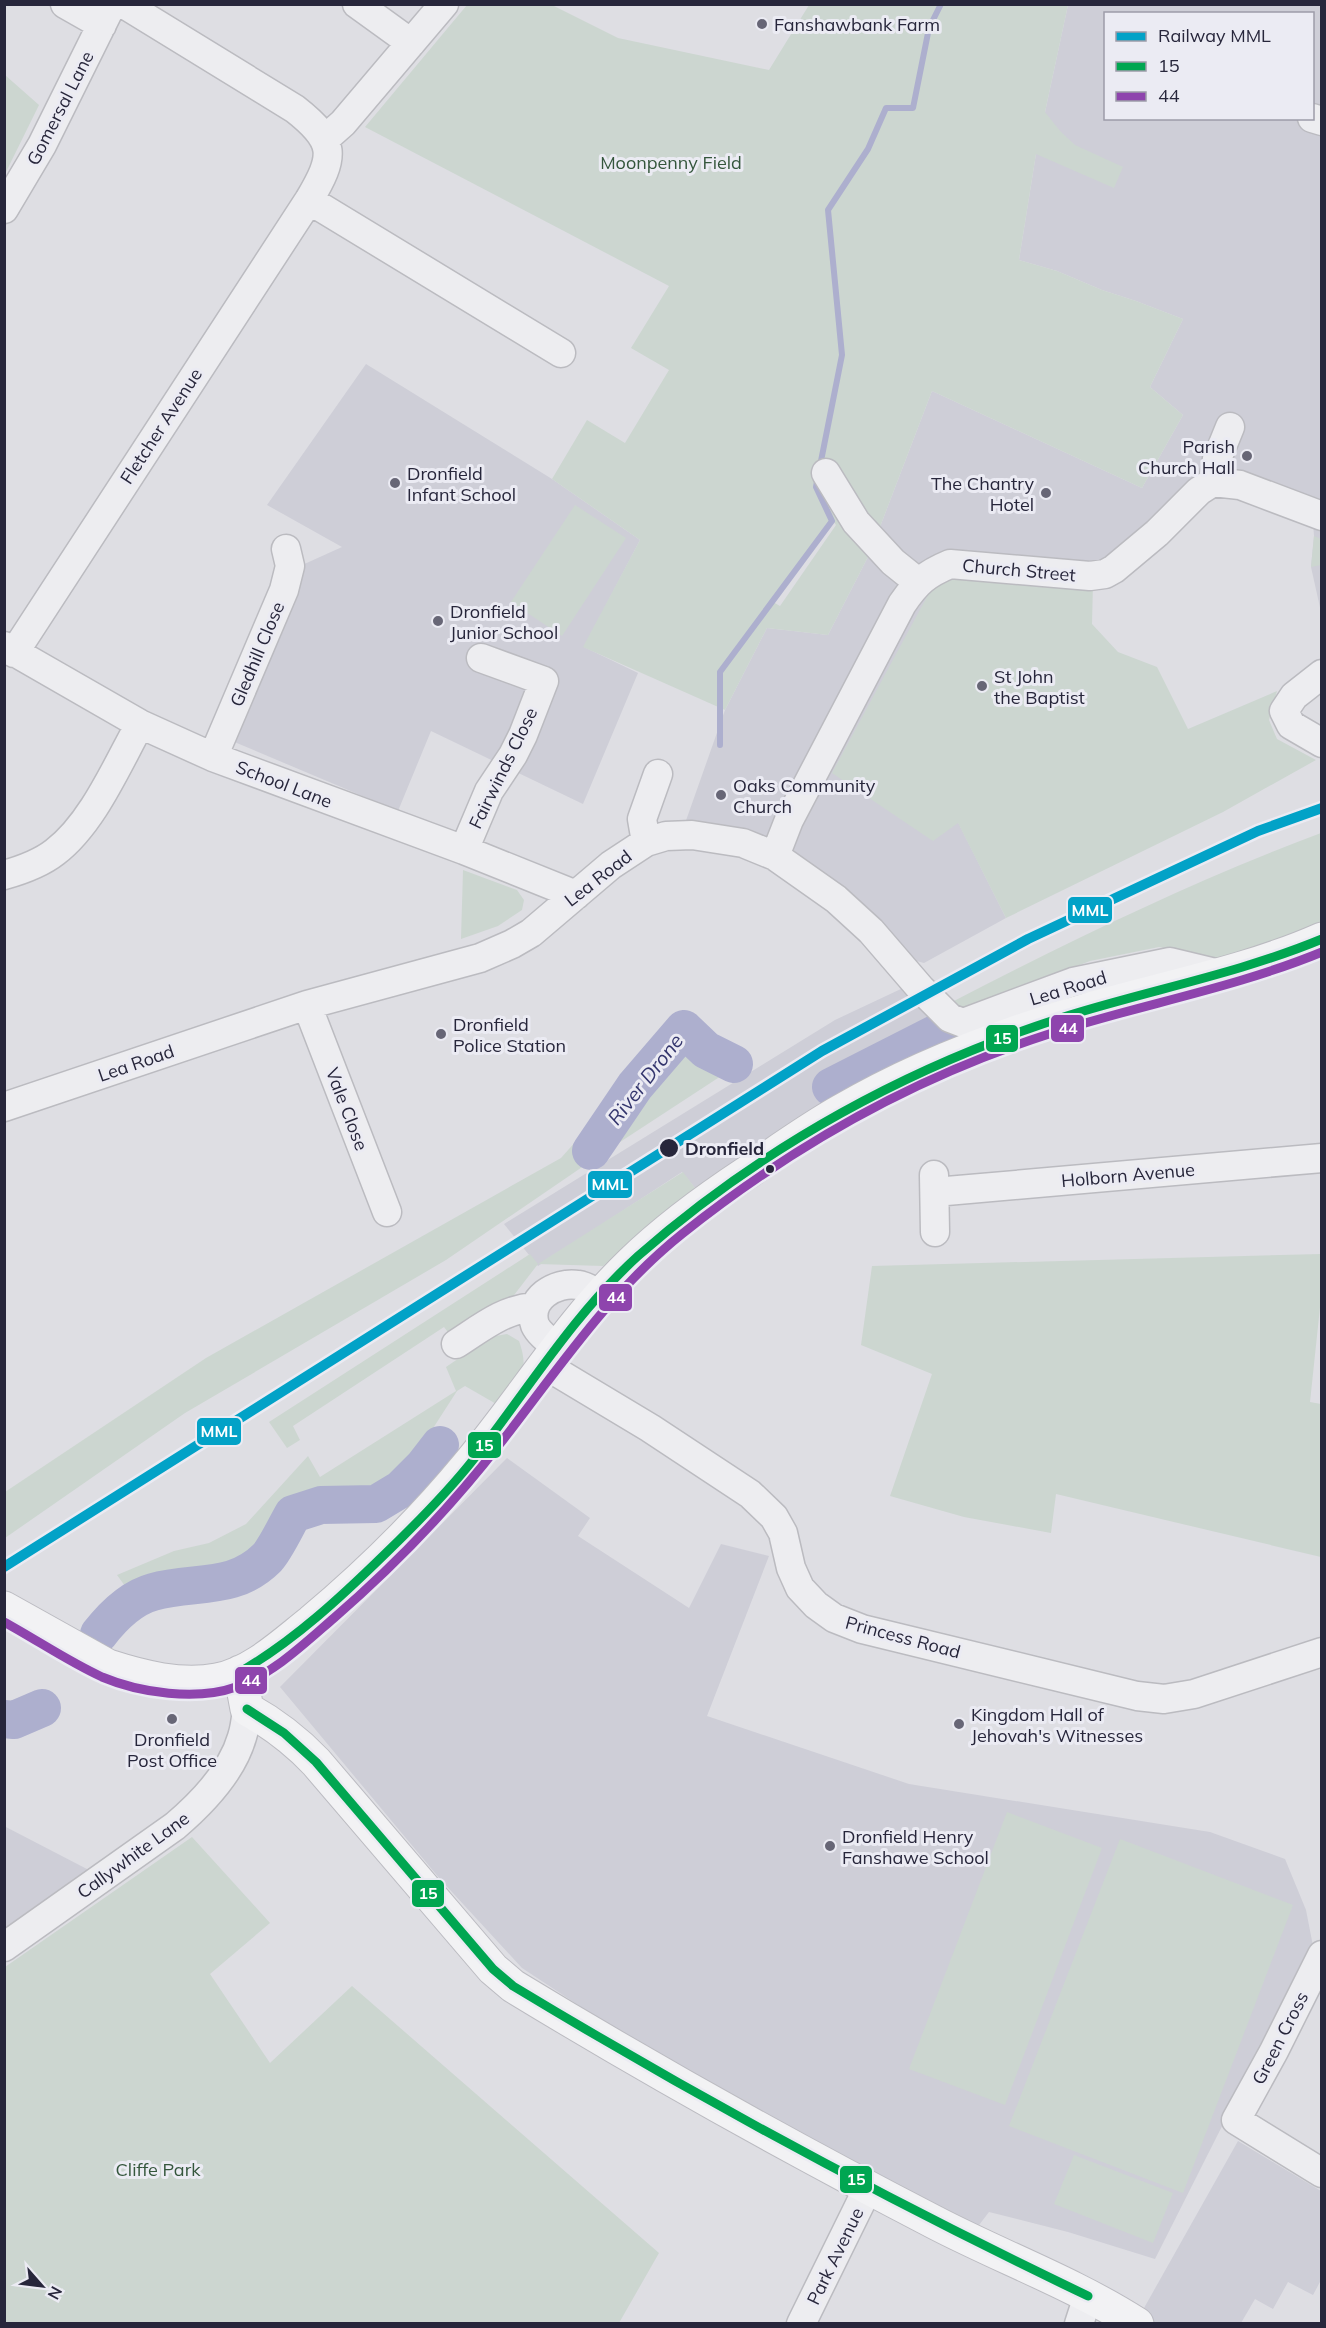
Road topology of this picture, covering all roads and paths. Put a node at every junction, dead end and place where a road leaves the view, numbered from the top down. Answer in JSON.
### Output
{"nodes":[{"id":1,"x":65,"y":4,"type":"edge"},
{"id":2,"x":124,"y":4,"type":"edge"},
{"id":3,"x":357,"y":4,"type":"edge"},
{"id":4,"x":444,"y":4,"type":"edge"},
{"id":5,"x":107,"y":15,"type":"edge"},
{"id":6,"x":411,"y":43,"type":"junction"},
{"id":7,"x":325,"y":139,"type":"junction"},
{"id":8,"x":309,"y":200,"type":"junction"},
{"id":9,"x":4,"y":209,"type":"edge"},
{"id":10,"x":561,"y":353,"type":"dead end"},
{"id":11,"x":1230,"y":427,"type":"dead end"},
{"id":12,"x":826,"y":474,"type":"dead end"},
{"id":13,"x":1213,"y":482,"type":"junction"},
{"id":14,"x":1322,"y":516,"type":"edge"},
{"id":15,"x":286,"y":549,"type":"dead end"},
{"id":16,"x":918,"y":582,"type":"junction"},
{"id":17,"x":9,"y":649,"type":"edge"},
{"id":18,"x":481,"y":658,"type":"dead end"},
{"id":19,"x":1322,"y":674,"type":"edge"},
{"id":20,"x":140,"y":724,"type":"junction"},
{"id":21,"x":1318,"y":742,"type":"edge"},
{"id":22,"x":213,"y":757,"type":"junction"},
{"id":23,"x":658,"y":774,"type":"dead end"},
{"id":24,"x":646,"y":842,"type":"junction"},
{"id":25,"x":464,"y":850,"type":"junction"},
{"id":26,"x":775,"y":856,"type":"junction"},
{"id":27,"x":4,"y":876,"type":"edge"},
{"id":28,"x":576,"y":895,"type":"junction"},
{"id":29,"x":1322,"y":939,"type":"edge"},
{"id":30,"x":1220,"y":974,"type":"junction"},
{"id":31,"x":307,"y":1005,"type":"junction"},
{"id":32,"x":4,"y":1107,"type":"edge"},
{"id":33,"x":1322,"y":1158,"type":"edge"},
{"id":34,"x":387,"y":1212,"type":"dead end"},
{"id":35,"x":935,"y":1232,"type":"dead end"},
{"id":36,"x":600,"y":1294,"type":"junction"},
{"id":37,"x":534,"y":1307,"type":"junction"},
{"id":38,"x":456,"y":1344,"type":"dead end"},
{"id":39,"x":552,"y":1356,"type":"junction"},
{"id":40,"x":4,"y":1608,"type":"edge"},
{"id":41,"x":1322,"y":1652,"type":"edge"},
{"id":42,"x":240,"y":1672,"type":"junction"},
{"id":43,"x":247,"y":1709,"type":"junction"},
{"id":44,"x":4,"y":1947,"type":"edge"},
{"id":45,"x":1322,"y":1955,"type":"edge"},
{"id":46,"x":1322,"y":2173,"type":"edge"},
{"id":47,"x":868,"y":2188,"type":"junction"},
{"id":48,"x":1083,"y":2310,"type":"edge"},
{"id":49,"x":801,"y":2324,"type":"edge"},
{"id":50,"x":1137,"y":2324,"type":"edge"}],
"edges":[{"from":1,"to":5,"type":"street"},
{"from":2,"to":7,"type":"street"},
{"from":3,"to":6,"type":"street"},
{"from":4,"to":6,"type":"street"},
{"from":5,"to":9,"type":"street","name":"Gomersal Lane"},
{"from":6,"to":7,"type":"street"},
{"from":7,"to":8,"type":"street","name":"Fletcher Avenue"},
{"from":8,"to":10,"type":"street"},
{"from":8,"to":17,"type":"street","name":"Fletcher Avenue"},
{"from":11,"to":13,"type":"street"},
{"from":12,"to":16,"type":"street"},
{"from":13,"to":14,"type":"street"},
{"from":13,"to":16,"type":"street","name":"Church Street"},
{"from":15,"to":22,"type":"street","name":"Gledhill Close"},
{"from":16,"to":26,"type":"street","name":"Church Street"},
{"from":17,"to":20,"type":"street","name":"School Lane"},
{"from":18,"to":25,"type":"street","name":"Fairwinds Close"},
{"from":19,"to":21,"type":"street"},
{"from":20,"to":22,"type":"street","name":"School Lane"},
{"from":20,"to":27,"type":"street"},
{"from":22,"to":25,"type":"street","name":"School Lane"},
{"from":23,"to":24,"type":"street"},
{"from":24,"to":26,"type":"street","name":"Lea Road"},
{"from":24,"to":28,"type":"street","name":"Lea Road"},
{"from":25,"to":28,"type":"street","name":"School Lane"},
{"from":26,"to":30,"type":"street","name":"Lea Road"},
{"from":28,"to":31,"type":"street","name":"Lea Road"},
{"from":29,"to":30,"type":"main road"},
{"from":30,"to":36,"type":"main road"},
{"from":31,"to":32,"type":"street","name":"Lea Road"},
{"from":31,"to":34,"type":"street","name":"Vale Close"},
{"from":33,"to":35,"type":"street","name":"Holborn Avenue"},
{"from":36,"to":37,"type":"street"},
{"from":36,"to":39,"type":"main road"},
{"from":37,"to":38,"type":"street"},
{"from":37,"to":39,"type":"street","name":"Princess Road"},
{"from":39,"to":41,"type":"street","name":"Princess Road"},
{"from":39,"to":42,"type":"main road"},
{"from":40,"to":42,"type":"main road"},
{"from":42,"to":43,"type":"main road","name":"Callywhite Lane"},
{"from":43,"to":44,"type":"street","name":"Callywhite Lane"},
{"from":43,"to":47,"type":"main road"},
{"from":45,"to":46,"type":"street","name":"Green Cross"},
{"from":47,"to":48,"type":"main road"},
{"from":47,"to":49,"type":"street","name":"Park Avenue"},
{"from":48,"to":50,"type":"main road"}]}
